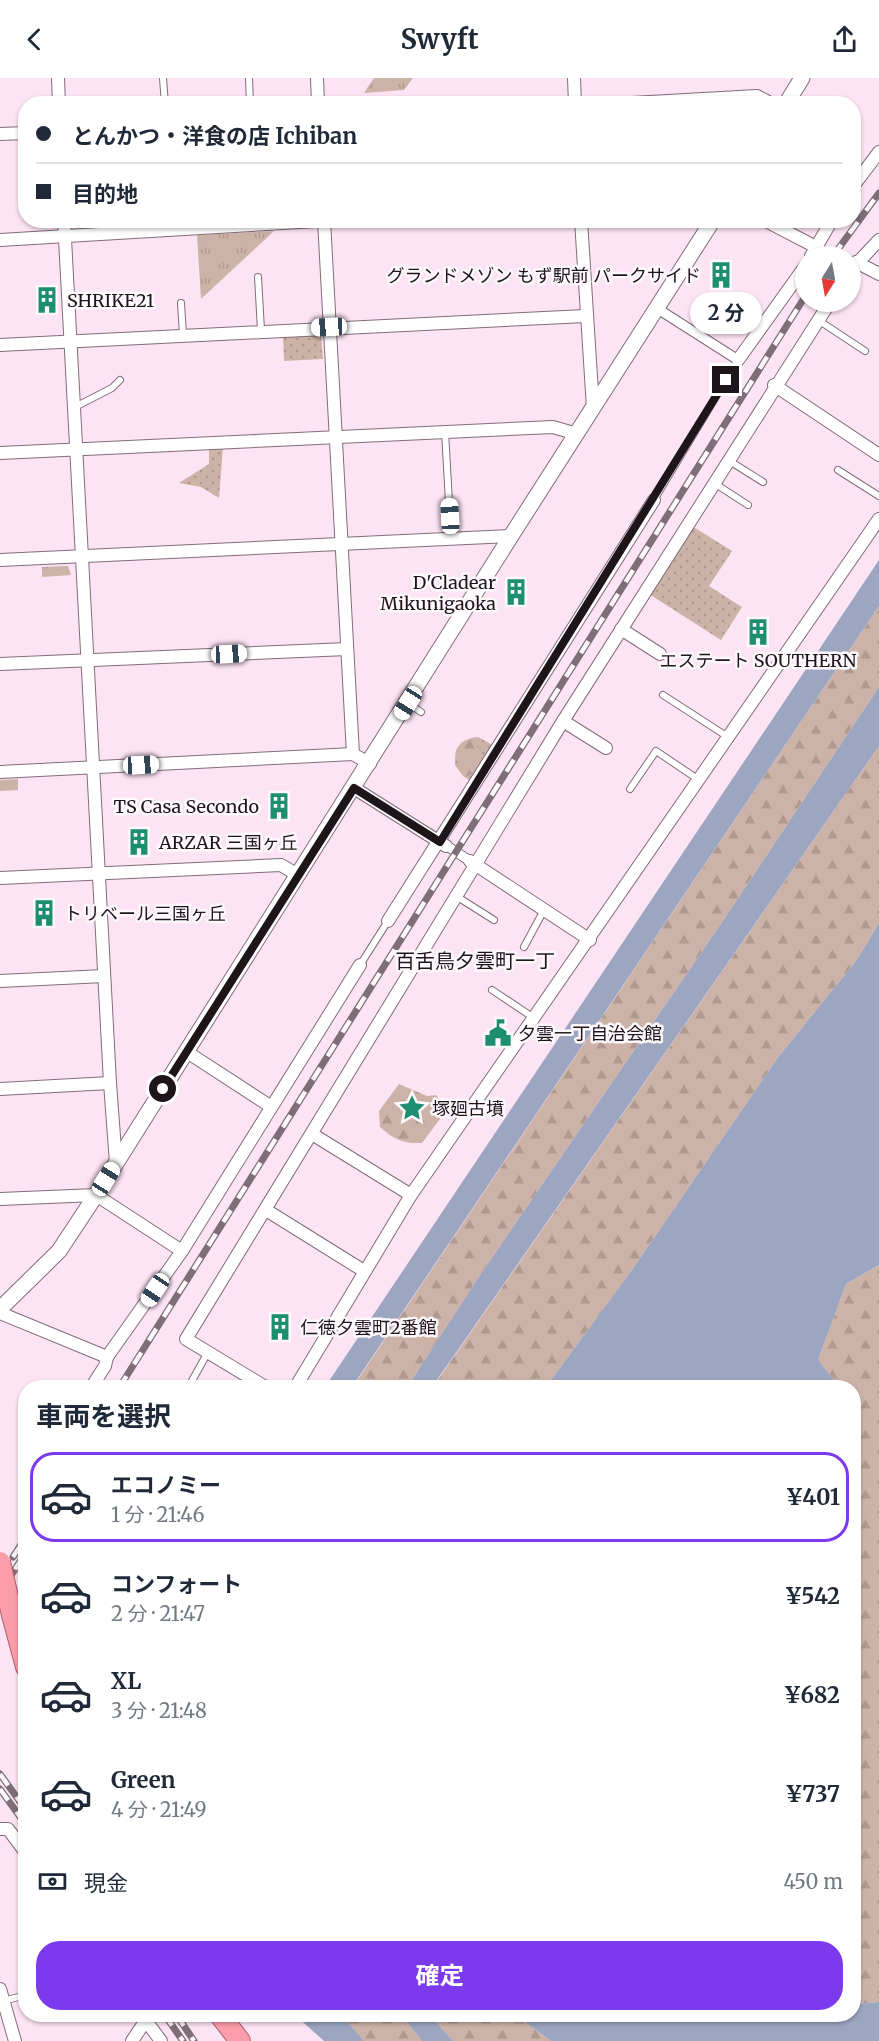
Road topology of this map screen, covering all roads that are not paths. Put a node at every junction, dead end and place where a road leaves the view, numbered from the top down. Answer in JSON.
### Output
{"nodes":[{"id":1,"x":58,"y":78,"type":"edge"},
{"id":2,"x":163,"y":78,"type":"edge"},
{"id":3,"x":249,"y":78,"type":"edge"},
{"id":4,"x":317,"y":78,"type":"edge"},
{"id":5,"x":574,"y":78,"type":"edge"},
{"id":6,"x":802,"y":78,"type":"edge"},
{"id":7,"x":59,"y":96,"type":"edge"},
{"id":8,"x":164,"y":96,"type":"edge"},
{"id":9,"x":250,"y":96,"type":"edge"},
{"id":10,"x":318,"y":96,"type":"edge"},
{"id":11,"x":575,"y":96,"type":"edge"},
{"id":12,"x":791,"y":96,"type":"edge"},
{"id":13,"x":18,"y":133,"type":"edge"},
{"id":14,"x":0,"y":134,"type":"edge"},
{"id":15,"x":879,"y":152,"type":"edge"},
{"id":16,"x":861,"y":176,"type":"edge"},
{"id":17,"x":64,"y":228,"type":"edge"},
{"id":18,"x":203,"y":228,"type":"edge"},
{"id":19,"x":324,"y":228,"type":"edge"},
{"id":20,"x":581,"y":228,"type":"edge"},
{"id":21,"x":708,"y":228,"type":"edge"},
{"id":22,"x":776,"y":228,"type":"edge"},
{"id":23,"x":828,"y":228,"type":"edge"},
{"id":24,"x":65,"y":236,"type":"junction"},
{"id":25,"x":0,"y":240,"type":"edge"},
{"id":26,"x":879,"y":240,"type":"edge"},
{"id":27,"x":805,"y":246,"type":"edge"},
{"id":28,"x":817,"y":246,"type":"edge"},
{"id":29,"x":861,"y":258,"type":"edge"},
{"id":30,"x":861,"y":268,"type":"edge"},
{"id":31,"x":879,"y":274,"type":"edge"},
{"id":32,"x":258,"y":277,"type":"dead end"},
{"id":33,"x":795,"y":280,"type":"edge"},
{"id":34,"x":181,"y":303,"type":"dead end"},
{"id":35,"x":658,"y":309,"type":"junction"},
{"id":36,"x":823,"y":312,"type":"edge"},
{"id":37,"x":585,"y":316,"type":"junction"},
{"id":38,"x":818,"y":320,"type":"junction"},
{"id":39,"x":329,"y":327,"type":"junction"},
{"id":40,"x":261,"y":330,"type":"junction"},
{"id":41,"x":183,"y":334,"type":"junction"},
{"id":42,"x":71,"y":341,"type":"junction"},
{"id":43,"x":0,"y":345,"type":"edge"},
{"id":44,"x":865,"y":351,"type":"dead end"},
{"id":45,"x":738,"y":360,"type":"junction"},
{"id":46,"x":120,"y":380,"type":"dead end"},
{"id":47,"x":774,"y":385,"type":"junction"},
{"id":48,"x":75,"y":407,"type":"junction"},
{"id":49,"x":593,"y":408,"type":"junction"},
{"id":50,"x":445,"y":431,"type":"junction"},
{"id":51,"x":577,"y":434,"type":"junction"},
{"id":52,"x":335,"y":435,"type":"junction"},
{"id":53,"x":77,"y":449,"type":"junction"},
{"id":54,"x":0,"y":453,"type":"edge"},
{"id":55,"x":879,"y":455,"type":"edge"},
{"id":56,"x":728,"y":460,"type":"junction"},
{"id":57,"x":838,"y":470,"type":"dead end"},
{"id":58,"x":763,"y":482,"type":"dead end"},
{"id":59,"x":714,"y":483,"type":"junction"},
{"id":60,"x":879,"y":496,"type":"edge"},
{"id":61,"x":654,"y":500,"type":"joint"},
{"id":62,"x":748,"y":505,"type":"dead end"},
{"id":63,"x":879,"y":519,"type":"edge"},
{"id":64,"x":511,"y":536,"type":"junction"},
{"id":65,"x":451,"y":538,"type":"junction"},
{"id":66,"x":340,"y":543,"type":"junction"},
{"id":67,"x":83,"y":556,"type":"junction"},
{"id":68,"x":0,"y":560,"type":"edge"},
{"id":69,"x":621,"y":629,"type":"junction"},
{"id":70,"x":347,"y":649,"type":"junction"},
{"id":71,"x":660,"y":654,"type":"dead end"},
{"id":72,"x":87,"y":659,"type":"junction"},
{"id":73,"x":0,"y":664,"type":"edge"},
{"id":74,"x":663,"y":695,"type":"dead end"},
{"id":75,"x":408,"y":703,"type":"junction"},
{"id":76,"x":421,"y":712,"type":"dead end"},
{"id":77,"x":563,"y":721,"type":"junction"},
{"id":78,"x":729,"y":738,"type":"junction"},
{"id":79,"x":606,"y":748,"type":"dead end"},
{"id":80,"x":352,"y":754,"type":"junction"},
{"id":81,"x":370,"y":764,"type":"junction"},
{"id":82,"x":94,"y":768,"type":"junction"},
{"id":83,"x":0,"y":772,"type":"edge"},
{"id":84,"x":699,"y":780,"type":"junction"},
{"id":85,"x":354,"y":788,"type":"junction"},
{"id":86,"x":630,"y":789,"type":"dead end"},
{"id":87,"x":443,"y":844,"type":"junction"},
{"id":88,"x":472,"y":863,"type":"junction"},
{"id":89,"x":100,"y":874,"type":"junction"},
{"id":90,"x":298,"y":875,"type":"junction"},
{"id":91,"x":0,"y":878,"type":"edge"},
{"id":92,"x":456,"y":896,"type":"junction"},
{"id":93,"x":545,"y":910,"type":"junction"},
{"id":94,"x":494,"y":920,"type":"dead end"},
{"id":95,"x":388,"y":921,"type":"joint"},
{"id":96,"x":590,"y":940,"type":"junction"},
{"id":97,"x":524,"y":947,"type":"dead end"},
{"id":98,"x":360,"y":965,"type":"joint"},
{"id":99,"x":104,"y":976,"type":"junction"},
{"id":100,"x":0,"y":981,"type":"edge"},
{"id":101,"x":492,"y":990,"type":"dead end"},
{"id":102,"x":535,"y":1018,"type":"junction"},
{"id":103,"x":187,"y":1052,"type":"junction"},
{"id":104,"x":110,"y":1083,"type":"junction"},
{"id":105,"x":0,"y":1089,"type":"edge"},
{"id":106,"x":270,"y":1106,"type":"junction"},
{"id":107,"x":312,"y":1134,"type":"junction"},
{"id":108,"x":116,"y":1163,"type":"junction"},
{"id":109,"x":96,"y":1195,"type":"junction"},
{"id":110,"x":411,"y":1195,"type":"junction"},
{"id":111,"x":0,"y":1199,"type":"edge"},
{"id":112,"x":266,"y":1210,"type":"junction"},
{"id":113,"x":182,"y":1251,"type":"junction"},
{"id":114,"x":364,"y":1271,"type":"junction"},
{"id":115,"x":0,"y":1311,"type":"edge"},
{"id":116,"x":208,"y":1352,"type":"junction"},
{"id":117,"x":107,"y":1357,"type":"junction"},
{"id":118,"x":96,"y":1380,"type":"edge"},
{"id":119,"x":192,"y":1380,"type":"edge"},
{"id":120,"x":254,"y":1380,"type":"edge"},
{"id":121,"x":300,"y":1380,"type":"edge"},
{"id":122,"x":0,"y":1562,"type":"edge"},
{"id":123,"x":18,"y":1619,"type":"edge"},
{"id":124,"x":0,"y":1829,"type":"edge"},
{"id":125,"x":18,"y":1842,"type":"edge"},
{"id":126,"x":0,"y":1989,"type":"edge"},
{"id":127,"x":18,"y":1997,"type":"edge"},
{"id":128,"x":3,"y":2001,"type":"junction"},
{"id":129,"x":142,"y":2022,"type":"edge"},
{"id":130,"x":148,"y":2022,"type":"edge"},
{"id":131,"x":15,"y":2041,"type":"edge"},
{"id":132,"x":132,"y":2041,"type":"edge"},
{"id":133,"x":161,"y":2041,"type":"edge"}],
"edges":[{"from":1,"to":7,"type":"street"},
{"from":2,"to":8,"type":"lane"},
{"from":3,"to":9,"type":"lane"},
{"from":4,"to":10,"type":"street"},
{"from":5,"to":11,"type":"street"},
{"from":6,"to":12,"type":"street"},
{"from":13,"to":14,"type":"street"},
{"from":15,"to":16,"type":"street"},
{"from":17,"to":24,"type":"street"},
{"from":18,"to":24,"type":"street"},
{"from":19,"to":39,"type":"street"},
{"from":20,"to":37,"type":"street"},
{"from":21,"to":35,"type":"street"},
{"from":22,"to":27,"type":"street"},
{"from":23,"to":28,"type":"street"},
{"from":24,"to":25,"type":"street"},
{"from":24,"to":42,"type":"street"},
{"from":26,"to":29,"type":"street"},
{"from":30,"to":31,"type":"street"},
{"from":32,"to":40,"type":"lane"},
{"from":33,"to":45,"type":"street"},
{"from":34,"to":41,"type":"lane"},
{"from":35,"to":45,"type":"street"},
{"from":35,"to":49,"type":"street"},
{"from":36,"to":38,"type":"street"},
{"from":37,"to":39,"type":"street"},
{"from":37,"to":49,"type":"street"},
{"from":38,"to":44,"type":"lane"},
{"from":38,"to":47,"type":"street"},
{"from":39,"to":40,"type":"street"},
{"from":39,"to":52,"type":"street"},
{"from":40,"to":41,"type":"street"},
{"from":41,"to":42,"type":"street"},
{"from":42,"to":43,"type":"street"},
{"from":42,"to":48,"type":"street"},
{"from":45,"to":61,"type":"lane"},
{"from":46,"to":48,"type":"lane"},
{"from":47,"to":55,"type":"street"},
{"from":47,"to":56,"type":"street"},
{"from":48,"to":53,"type":"street"},
{"from":49,"to":51,"type":"street"},
{"from":50,"to":51,"type":"street"},
{"from":50,"to":52,"type":"street"},
{"from":50,"to":65,"type":"lane"},
{"from":51,"to":64,"type":"street"},
{"from":52,"to":53,"type":"street"},
{"from":52,"to":66,"type":"street"},
{"from":53,"to":54,"type":"street"},
{"from":53,"to":67,"type":"street"},
{"from":56,"to":58,"type":"lane"},
{"from":56,"to":59,"type":"street"},
{"from":57,"to":60,"type":"lane"},
{"from":59,"to":62,"type":"lane"},
{"from":59,"to":69,"type":"street"},
{"from":61,"to":87,"type":"street"},
{"from":63,"to":78,"type":"street"},
{"from":64,"to":65,"type":"street"},
{"from":64,"to":75,"type":"street"},
{"from":65,"to":66,"type":"street"},
{"from":66,"to":67,"type":"street"},
{"from":66,"to":70,"type":"street"},
{"from":67,"to":68,"type":"street"},
{"from":67,"to":72,"type":"street"},
{"from":69,"to":71,"type":"street"},
{"from":69,"to":77,"type":"street"},
{"from":70,"to":72,"type":"street"},
{"from":70,"to":80,"type":"street"},
{"from":72,"to":73,"type":"street"},
{"from":72,"to":82,"type":"street"},
{"from":74,"to":78,"type":"lane"},
{"from":75,"to":76,"type":"lane"},
{"from":75,"to":81,"type":"street"},
{"from":77,"to":79,"type":"street"},
{"from":77,"to":88,"type":"street"},
{"from":78,"to":84,"type":"street"},
{"from":80,"to":81,"type":"street"},
{"from":80,"to":82,"type":"street"},
{"from":81,"to":85,"type":"street"},
{"from":82,"to":83,"type":"street"},
{"from":82,"to":89,"type":"street"},
{"from":84,"to":86,"type":"lane"},
{"from":84,"to":96,"type":"street"},
{"from":85,"to":87,"type":"street"},
{"from":85,"to":90,"type":"street"},
{"from":87,"to":88,"type":"street"},
{"from":87,"to":95,"type":"street"},
{"from":88,"to":92,"type":"street"},
{"from":88,"to":93,"type":"street"},
{"from":89,"to":90,"type":"street"},
{"from":89,"to":91,"type":"street"},
{"from":89,"to":99,"type":"street"},
{"from":90,"to":103,"type":"street"},
{"from":92,"to":94,"type":"lane"},
{"from":92,"to":107,"type":"street"},
{"from":93,"to":96,"type":"street"},
{"from":93,"to":97,"type":"lane"},
{"from":95,"to":98,"type":"lane"},
{"from":96,"to":102,"type":"street"},
{"from":98,"to":106,"type":"street"},
{"from":99,"to":100,"type":"street"},
{"from":99,"to":104,"type":"street"},
{"from":101,"to":102,"type":"lane"},
{"from":102,"to":110,"type":"street"},
{"from":103,"to":106,"type":"street"},
{"from":103,"to":108,"type":"street"},
{"from":104,"to":105,"type":"street"},
{"from":104,"to":108,"type":"street"},
{"from":106,"to":113,"type":"street"},
{"from":107,"to":110,"type":"street"},
{"from":107,"to":112,"type":"street"},
{"from":108,"to":109,"type":"street"},
{"from":109,"to":111,"type":"street"},
{"from":109,"to":113,"type":"street"},
{"from":109,"to":115,"type":"street"},
{"from":110,"to":114,"type":"street"},
{"from":112,"to":114,"type":"street"},
{"from":112,"to":116,"type":"street"},
{"from":113,"to":117,"type":"street"},
{"from":114,"to":121,"type":"street"},
{"from":115,"to":117,"type":"street"},
{"from":116,"to":119,"type":"lane"},
{"from":116,"to":120,"type":"street"},
{"from":117,"to":118,"type":"street"},
{"from":122,"to":123,"type":"highway","bridge":true},
{"from":124,"to":125,"type":"street"},
{"from":126,"to":128,"type":"street"},
{"from":127,"to":128,"type":"lane"},
{"from":128,"to":131,"type":"street"},
{"from":129,"to":132,"type":"street"},
{"from":130,"to":133,"type":"street"}]}
